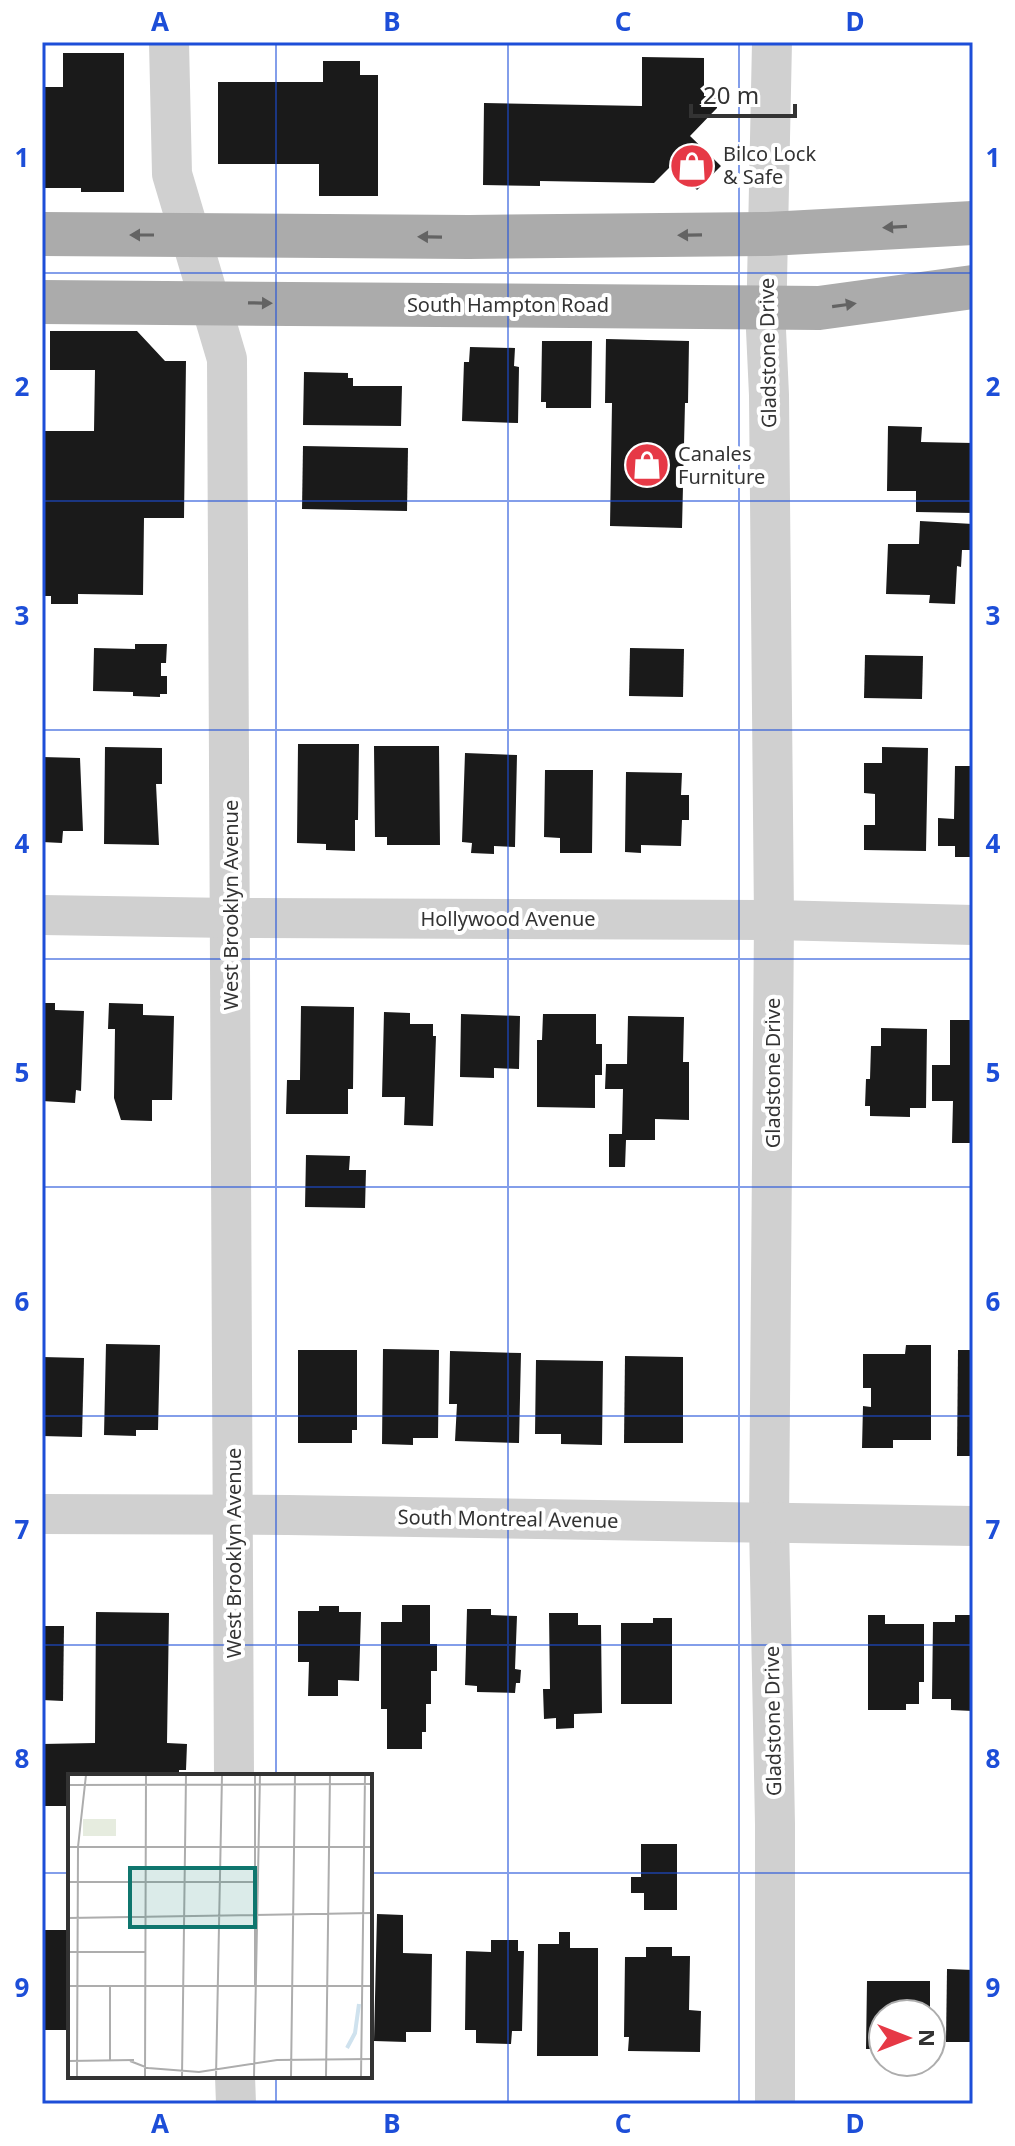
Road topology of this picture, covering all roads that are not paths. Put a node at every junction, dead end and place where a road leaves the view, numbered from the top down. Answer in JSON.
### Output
{"nodes":[{"id":1,"x":169,"y":42,"type":"edge"},
{"id":2,"x":772,"y":42,"type":"edge"},
{"id":3,"x":973,"y":223,"type":"edge"},
{"id":4,"x":42,"y":234,"type":"edge"},
{"id":5,"x":768,"y":234,"type":"junction"},
{"id":6,"x":190,"y":235,"type":"junction"},
{"id":7,"x":973,"y":287,"type":"edge"},
{"id":8,"x":42,"y":302,"type":"edge"},
{"id":9,"x":211,"y":303,"type":"junction"},
{"id":10,"x":766,"y":308,"type":"junction"},
{"id":11,"x":42,"y":915,"type":"edge"},
{"id":12,"x":231,"y":918,"type":"junction"},
{"id":13,"x":774,"y":920,"type":"junction"},
{"id":14,"x":973,"y":925,"type":"edge"},
{"id":15,"x":42,"y":1514,"type":"edge"},
{"id":16,"x":234,"y":1515,"type":"junction"},
{"id":17,"x":769,"y":1524,"type":"junction"},
{"id":18,"x":973,"y":1526,"type":"edge"},
{"id":19,"x":234,"y":1774,"type":"edge"},
{"id":20,"x":235,"y":2078,"type":"edge"},
{"id":21,"x":236,"y":2104,"type":"edge"},
{"id":22,"x":775,"y":2104,"type":"edge"}],
"edges":[{"from":1,"to":6,"type":"street","name":"West Brooklyn Avenue"},
{"from":2,"to":5,"type":"street","name":"Gladstone Drive"},
{"from":3,"to":5,"type":"main road","one_way":true},
{"from":6,"to":4,"type":"main road","one_way":true},
{"from":5,"to":6,"type":"main road","one_way":true},
{"from":5,"to":10,"type":"street","name":"Gladstone Drive"},
{"from":6,"to":9,"type":"street","name":"West Brooklyn Avenue"},
{"from":10,"to":7,"type":"main road","name":"South Hampton Road","one_way":true},
{"from":8,"to":9,"type":"main road","name":"South Hampton Road"},
{"from":9,"to":10,"type":"main road","name":"South Hampton Road","one_way":true},
{"from":9,"to":12,"type":"street","name":"West Brooklyn Avenue"},
{"from":10,"to":13,"type":"street","name":"Gladstone Drive"},
{"from":11,"to":12,"type":"street","name":"Hollywood Avenue"},
{"from":12,"to":13,"type":"street","name":"Hollywood Avenue"},
{"from":12,"to":16,"type":"street","name":"West Brooklyn Avenue"},
{"from":13,"to":14,"type":"street","name":"Hollywood Avenue"},
{"from":13,"to":17,"type":"street","name":"Gladstone Drive"},
{"from":15,"to":16,"type":"street","name":"South Montreal Avenue"},
{"from":16,"to":17,"type":"street","name":"South Montreal Avenue"},
{"from":16,"to":19,"type":"street","name":"West Brooklyn Avenue"},
{"from":17,"to":18,"type":"street","name":"South Montreal Avenue"},
{"from":17,"to":22,"type":"street","name":"Gladstone Drive"},
{"from":20,"to":21,"type":"street"}]}
